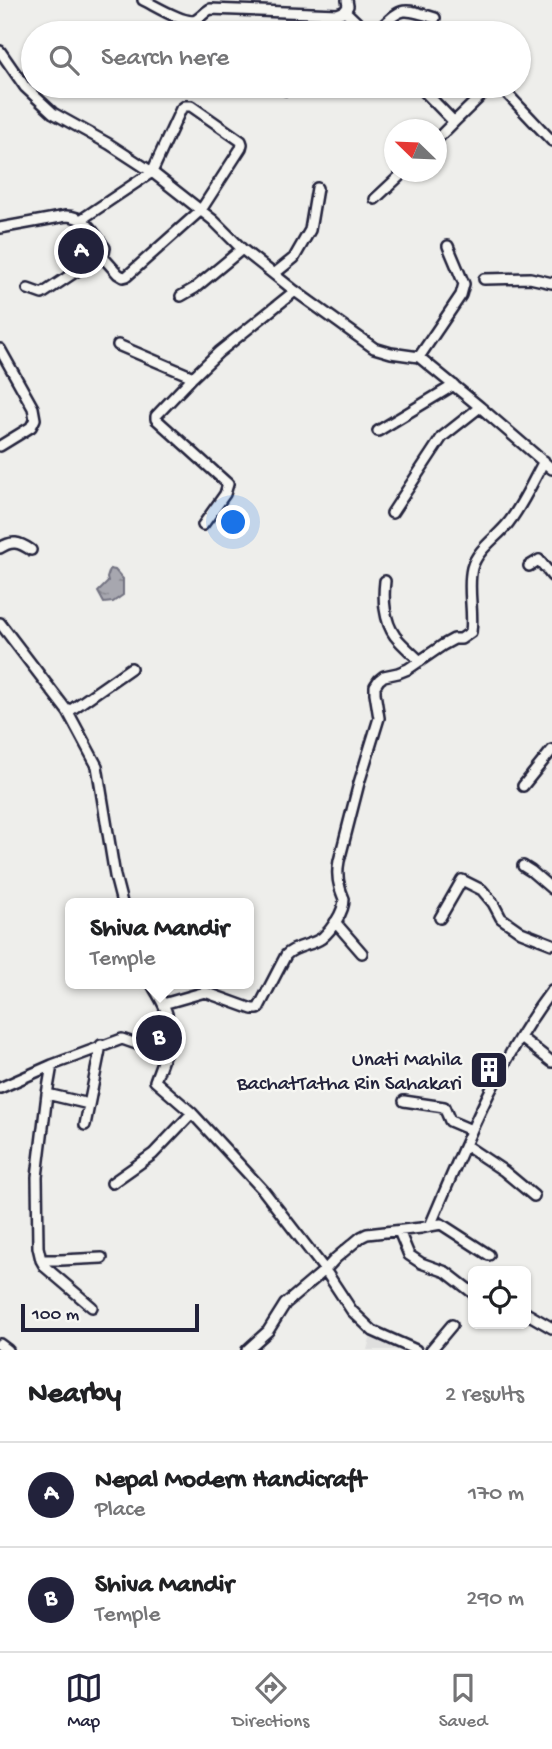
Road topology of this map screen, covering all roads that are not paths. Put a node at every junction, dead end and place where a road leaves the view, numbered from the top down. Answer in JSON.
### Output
{"nodes":[{"id":1,"x":143,"y":0,"type":"edge"},
{"id":2,"x":347,"y":0,"type":"edge"},
{"id":3,"x":345,"y":11,"type":"junction"},
{"id":4,"x":435,"y":18,"type":"dead end"},
{"id":5,"x":196,"y":20,"type":"joint"},
{"id":6,"x":355,"y":21,"type":"edge"},
{"id":7,"x":388,"y":21,"type":"edge"},
{"id":8,"x":0,"y":51,"type":"edge"},
{"id":9,"x":21,"y":80,"type":"edge"},
{"id":10,"x":37,"y":98,"type":"edge"},
{"id":11,"x":431,"y":98,"type":"edge"},
{"id":12,"x":479,"y":98,"type":"edge"},
{"id":13,"x":512,"y":98,"type":"edge"},
{"id":14,"x":454,"y":122,"type":"junction"},
{"id":15,"x":447,"y":129,"type":"edge"},
{"id":16,"x":552,"y":140,"type":"edge"},
{"id":17,"x":152,"y":172,"type":"junction"},
{"id":18,"x":393,"y":182,"type":"edge"},
{"id":19,"x":317,"y":188,"type":"dead end"},
{"id":20,"x":375,"y":199,"type":"dead end"},
{"id":21,"x":201,"y":210,"type":"junction"},
{"id":22,"x":82,"y":219,"type":"junction"},
{"id":23,"x":0,"y":228,"type":"edge"},
{"id":24,"x":448,"y":246,"type":"dead end"},
{"id":25,"x":242,"y":249,"type":"junction"},
{"id":26,"x":101,"y":255,"type":"junction"},
{"id":27,"x":274,"y":274,"type":"junction"},
{"id":28,"x":484,"y":279,"type":"dead end"},
{"id":29,"x":552,"y":284,"type":"edge"},
{"id":30,"x":27,"y":289,"type":"dead end"},
{"id":31,"x":295,"y":290,"type":"junction"},
{"id":32,"x":181,"y":296,"type":"dead end"},
{"id":33,"x":118,"y":345,"type":"dead end"},
{"id":34,"x":0,"y":348,"type":"edge"},
{"id":35,"x":419,"y":357,"type":"junction"},
{"id":36,"x":193,"y":377,"type":"junction"},
{"id":37,"x":454,"y":385,"type":"junction"},
{"id":38,"x":481,"y":407,"type":"junction"},
{"id":39,"x":378,"y":431,"type":"dead end"},
{"id":40,"x":0,"y":446,"type":"edge"},
{"id":41,"x":544,"y":461,"type":"junction"},
{"id":42,"x":552,"y":469,"type":"edge"},
{"id":43,"x":392,"y":513,"type":"dead end"},
{"id":44,"x":202,"y":525,"type":"dead end"},
{"id":45,"x":0,"y":548,"type":"edge"},
{"id":46,"x":31,"y":550,"type":"dead end"},
{"id":47,"x":529,"y":566,"type":"dead end"},
{"id":48,"x":552,"y":576,"type":"edge"},
{"id":49,"x":385,"y":580,"type":"dead end"},
{"id":50,"x":0,"y":623,"type":"edge"},
{"id":51,"x":420,"y":661,"type":"junction"},
{"id":52,"x":131,"y":668,"type":"dead end"},
{"id":53,"x":68,"y":712,"type":"junction"},
{"id":54,"x":552,"y":750,"type":"edge"},
{"id":55,"x":523,"y":786,"type":"dead end"},
{"id":56,"x":523,"y":866,"type":"dead end"},
{"id":57,"x":552,"y":889,"type":"edge"},
{"id":58,"x":121,"y":898,"type":"edge"},
{"id":59,"x":440,"y":918,"type":"dead end"},
{"id":60,"x":335,"y":922,"type":"junction"},
{"id":61,"x":552,"y":944,"type":"edge"},
{"id":62,"x":362,"y":953,"type":"dead end"},
{"id":63,"x":155,"y":989,"type":"edge"},
{"id":64,"x":552,"y":990,"type":"edge"},
{"id":65,"x":163,"y":1004,"type":"junction"},
{"id":66,"x":520,"y":1037,"type":"junction"},
{"id":67,"x":101,"y":1045,"type":"junction"},
{"id":68,"x":165,"y":1054,"type":"junction"},
{"id":69,"x":552,"y":1062,"type":"edge"},
{"id":70,"x":52,"y":1065,"type":"junction"},
{"id":71,"x":0,"y":1088,"type":"edge"},
{"id":72,"x":47,"y":1094,"type":"junction"},
{"id":73,"x":404,"y":1101,"type":"dead end"},
{"id":74,"x":89,"y":1104,"type":"junction"},
{"id":75,"x":192,"y":1113,"type":"junction"},
{"id":76,"x":85,"y":1125,"type":"dead end"},
{"id":77,"x":471,"y":1130,"type":"junction"},
{"id":78,"x":465,"y":1145,"type":"junction"},
{"id":79,"x":112,"y":1183,"type":"dead end"},
{"id":80,"x":534,"y":1196,"type":"dead end"},
{"id":81,"x":430,"y":1226,"type":"junction"},
{"id":82,"x":399,"y":1231,"type":"junction"},
{"id":83,"x":489,"y":1255,"type":"dead end"},
{"id":84,"x":102,"y":1258,"type":"dead end"},
{"id":85,"x":41,"y":1260,"type":"junction"},
{"id":86,"x":325,"y":1270,"type":"junction"},
{"id":87,"x":468,"y":1289,"type":"edge"},
{"id":88,"x":92,"y":1307,"type":"dead end"},
{"id":89,"x":531,"y":1315,"type":"edge"},
{"id":90,"x":452,"y":1325,"type":"dead end"},
{"id":91,"x":552,"y":1328,"type":"edge"},
{"id":92,"x":0,"y":1344,"type":"edge"},
{"id":93,"x":8,"y":1350,"type":"edge"},
{"id":94,"x":247,"y":1350,"type":"edge"},
{"id":95,"x":416,"y":1350,"type":"edge"},
{"id":96,"x":431,"y":1350,"type":"edge"}],
"edges":[{"from":1,"to":5,"type":"street"},
{"from":2,"to":3,"type":"street"},
{"from":3,"to":5,"type":"street"},
{"from":3,"to":6,"type":"street"},
{"from":4,"to":7,"type":"street"},
{"from":8,"to":9,"type":"street"},
{"from":10,"to":17,"type":"street"},
{"from":11,"to":14,"type":"street"},
{"from":12,"to":14,"type":"street"},
{"from":13,"to":16,"type":"street"},
{"from":14,"to":15,"type":"street"},
{"from":17,"to":21,"type":"street"},
{"from":17,"to":21,"type":"street"},
{"from":17,"to":22,"type":"street"},
{"from":18,"to":20,"type":"street"},
{"from":19,"to":27,"type":"street"},
{"from":21,"to":25,"type":"street"},
{"from":21,"to":26,"type":"street"},
{"from":22,"to":23,"type":"street"},
{"from":22,"to":26,"type":"street"},
{"from":24,"to":35,"type":"street"},
{"from":25,"to":27,"type":"street"},
{"from":25,"to":32,"type":"street"},
{"from":26,"to":30,"type":"street"},
{"from":27,"to":31,"type":"street"},
{"from":28,"to":29,"type":"street"},
{"from":31,"to":35,"type":"street"},
{"from":31,"to":36,"type":"street"},
{"from":33,"to":36,"type":"street"},
{"from":34,"to":40,"type":"street"},
{"from":35,"to":37,"type":"street"},
{"from":36,"to":44,"type":"street"},
{"from":37,"to":38,"type":"street"},
{"from":37,"to":39,"type":"street"},
{"from":38,"to":41,"type":"street"},
{"from":38,"to":43,"type":"street"},
{"from":41,"to":42,"type":"street"},
{"from":41,"to":51,"type":"street"},
{"from":45,"to":46,"type":"street"},
{"from":47,"to":48,"type":"street"},
{"from":49,"to":51,"type":"street"},
{"from":50,"to":53,"type":"street"},
{"from":51,"to":60,"type":"street"},
{"from":52,"to":53,"type":"street"},
{"from":53,"to":58,"type":"street"},
{"from":54,"to":55,"type":"street"},
{"from":56,"to":57,"type":"street"},
{"from":59,"to":61,"type":"street"},
{"from":60,"to":62,"type":"street"},
{"from":60,"to":65,"type":"street"},
{"from":63,"to":65,"type":"street"},
{"from":64,"to":66,"type":"street"},
{"from":65,"to":68,"type":"street"},
{"from":66,"to":69,"type":"street"},
{"from":66,"to":77,"type":"street"},
{"from":67,"to":68,"type":"street"},
{"from":67,"to":70,"type":"street"},
{"from":67,"to":74,"type":"street"},
{"from":68,"to":75,"type":"street"},
{"from":70,"to":71,"type":"street"},
{"from":70,"to":72,"type":"street"},
{"from":72,"to":74,"type":"street"},
{"from":72,"to":85,"type":"street"},
{"from":73,"to":77,"type":"street"},
{"from":74,"to":76,"type":"street"},
{"from":75,"to":79,"type":"street"},
{"from":75,"to":86,"type":"street"},
{"from":77,"to":78,"type":"street"},
{"from":78,"to":80,"type":"street"},
{"from":78,"to":81,"type":"street"},
{"from":81,"to":82,"type":"street"},
{"from":81,"to":83,"type":"street"},
{"from":82,"to":86,"type":"street"},
{"from":82,"to":87,"type":"street"},
{"from":84,"to":85,"type":"street"},
{"from":85,"to":88,"type":"street"},
{"from":86,"to":94,"type":"street"},
{"from":86,"to":95,"type":"street"},
{"from":89,"to":91,"type":"street"},
{"from":90,"to":96,"type":"street"},
{"from":92,"to":93,"type":"street"}]}
